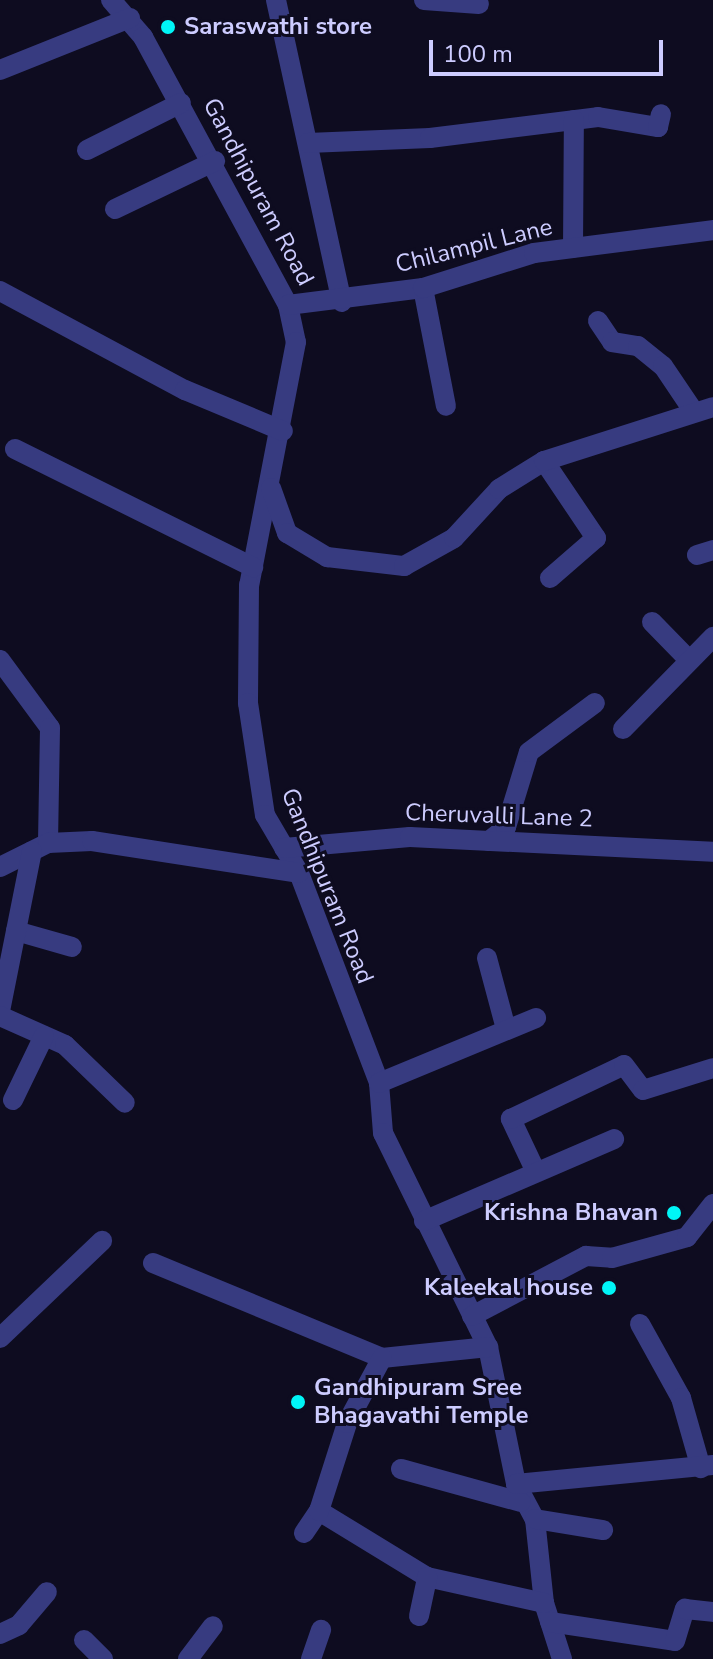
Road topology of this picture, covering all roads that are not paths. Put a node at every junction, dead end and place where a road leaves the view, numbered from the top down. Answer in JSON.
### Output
{"nodes":[{"id":1,"x":111,"y":0,"type":"edge"},
{"id":2,"x":276,"y":0,"type":"edge"},
{"id":3,"x":424,"y":0,"type":"edge"},
{"id":4,"x":479,"y":4,"type":"dead end"},
{"id":5,"x":130,"y":18,"type":"junction"},
{"id":6,"x":0,"y":70,"type":"edge"},
{"id":7,"x":181,"y":103,"type":"junction"},
{"id":8,"x":661,"y":114,"type":"dead end"},
{"id":9,"x":574,"y":120,"type":"junction"},
{"id":10,"x":308,"y":143,"type":"junction"},
{"id":11,"x":87,"y":150,"type":"dead end"},
{"id":12,"x":215,"y":161,"type":"junction"},
{"id":13,"x":115,"y":209,"type":"dead end"},
{"id":14,"x":713,"y":230,"type":"edge"},
{"id":15,"x":573,"y":248,"type":"junction"},
{"id":16,"x":423,"y":288,"type":"junction"},
{"id":17,"x":0,"y":291,"type":"edge"},
{"id":18,"x":342,"y":302,"type":"junction"},
{"id":19,"x":288,"y":305,"type":"junction"},
{"id":20,"x":598,"y":321,"type":"dead end"},
{"id":21,"x":446,"y":406,"type":"dead end"},
{"id":22,"x":703,"y":410,"type":"edge"},
{"id":23,"x":283,"y":431,"type":"junction"},
{"id":24,"x":15,"y":449,"type":"dead end"},
{"id":25,"x":544,"y":461,"type":"junction"},
{"id":26,"x":271,"y":488,"type":"junction"},
{"id":27,"x":253,"y":567,"type":"junction"},
{"id":28,"x":550,"y":578,"type":"dead end"},
{"id":29,"x":652,"y":622,"type":"dead end"},
{"id":30,"x":713,"y":637,"type":"edge"},
{"id":31,"x":687,"y":658,"type":"junction"},
{"id":32,"x":0,"y":660,"type":"edge"},
{"id":33,"x":595,"y":703,"type":"dead end"},
{"id":34,"x":623,"y":729,"type":"dead end"},
{"id":35,"x":489,"y":841,"type":"junction"},
{"id":36,"x":40,"y":847,"type":"junction"},
{"id":37,"x":284,"y":848,"type":"junction"},
{"id":38,"x":713,"y":852,"type":"edge"},
{"id":39,"x":0,"y":867,"type":"edge"},
{"id":40,"x":299,"y":873,"type":"junction"},
{"id":41,"x":16,"y":931,"type":"junction"},
{"id":42,"x":72,"y":947,"type":"dead end"},
{"id":43,"x":487,"y":958,"type":"dead end"},
{"id":44,"x":0,"y":1013,"type":"edge"},
{"id":45,"x":536,"y":1018,"type":"dead end"},
{"id":46,"x":506,"y":1029,"type":"junction"},
{"id":47,"x":44,"y":1036,"type":"junction"},
{"id":48,"x":713,"y":1068,"type":"edge"},
{"id":49,"x":379,"y":1083,"type":"junction"},
{"id":50,"x":13,"y":1100,"type":"dead end"},
{"id":51,"x":125,"y":1103,"type":"dead end"},
{"id":52,"x":614,"y":1139,"type":"dead end"},
{"id":53,"x":536,"y":1172,"type":"junction"},
{"id":54,"x":713,"y":1204,"type":"edge"},
{"id":55,"x":424,"y":1221,"type":"junction"},
{"id":56,"x":102,"y":1241,"type":"dead end"},
{"id":57,"x":153,"y":1263,"type":"dead end"},
{"id":58,"x":472,"y":1316,"type":"junction"},
{"id":59,"x":640,"y":1324,"type":"dead end"},
{"id":60,"x":0,"y":1338,"type":"edge"},
{"id":61,"x":488,"y":1347,"type":"junction"},
{"id":62,"x":382,"y":1358,"type":"junction"},
{"id":63,"x":707,"y":1467,"type":"edge"},
{"id":64,"x":401,"y":1469,"type":"dead end"},
{"id":65,"x":518,"y":1493,"type":"junction"},
{"id":66,"x":319,"y":1511,"type":"junction"},
{"id":67,"x":535,"y":1519,"type":"junction"},
{"id":68,"x":603,"y":1530,"type":"dead end"},
{"id":69,"x":304,"y":1533,"type":"dead end"},
{"id":70,"x":427,"y":1577,"type":"junction"},
{"id":71,"x":47,"y":1592,"type":"dead end"},
{"id":72,"x":547,"y":1612,"type":"junction"},
{"id":73,"x":713,"y":1612,"type":"edge"},
{"id":74,"x":419,"y":1616,"type":"dead end"},
{"id":75,"x":213,"y":1626,"type":"dead end"},
{"id":76,"x":321,"y":1630,"type":"dead end"},
{"id":77,"x":0,"y":1634,"type":"edge"},
{"id":78,"x":84,"y":1640,"type":"dead end"},
{"id":79,"x":103,"y":1659,"type":"edge"},
{"id":80,"x":188,"y":1659,"type":"edge"},
{"id":81,"x":311,"y":1659,"type":"edge"},
{"id":82,"x":562,"y":1659,"type":"edge"}],
"edges":[{"from":1,"to":5,"type":"street","name":"Gandhipuram Road"},
{"from":2,"to":10,"type":"street"},
{"from":3,"to":4,"type":"street"},
{"from":5,"to":6,"type":"street"},
{"from":5,"to":7,"type":"street","name":"Gandhipuram Road"},
{"from":7,"to":11,"type":"street"},
{"from":7,"to":12,"type":"street","name":"Gandhipuram Road"},
{"from":8,"to":9,"type":"street"},
{"from":9,"to":10,"type":"street"},
{"from":9,"to":15,"type":"street"},
{"from":10,"to":18,"type":"street"},
{"from":12,"to":13,"type":"street"},
{"from":12,"to":19,"type":"street","name":"Gandhipuram Road"},
{"from":14,"to":15,"type":"street","name":"Chilampil Lane"},
{"from":15,"to":16,"type":"street","name":"Chilampil Lane"},
{"from":16,"to":18,"type":"street","name":"Chilampil Lane"},
{"from":16,"to":21,"type":"street"},
{"from":17,"to":23,"type":"street"},
{"from":18,"to":19,"type":"street","name":"Chilampil Lane"},
{"from":19,"to":23,"type":"street","name":"Gandhipuram Road"},
{"from":20,"to":22,"type":"street"},
{"from":22,"to":25,"type":"street"},
{"from":23,"to":26,"type":"street","name":"Gandhipuram Road"},
{"from":24,"to":27,"type":"street"},
{"from":25,"to":26,"type":"street"},
{"from":25,"to":28,"type":"street"},
{"from":26,"to":27,"type":"street","name":"Gandhipuram Road"},
{"from":27,"to":37,"type":"street","name":"Gandhipuram Road"},
{"from":29,"to":31,"type":"street"},
{"from":30,"to":31,"type":"street"},
{"from":31,"to":34,"type":"street"},
{"from":32,"to":36,"type":"street"},
{"from":33,"to":35,"type":"street"},
{"from":35,"to":37,"type":"street","name":"Cheruvalli Lane 2"},
{"from":35,"to":38,"type":"street","name":"Cheruvalli Lane 2"},
{"from":36,"to":39,"type":"street"},
{"from":36,"to":40,"type":"street"},
{"from":36,"to":41,"type":"street"},
{"from":37,"to":40,"type":"street","name":"Gandhipuram Road"},
{"from":40,"to":49,"type":"street","name":"Gandhipuram Road"},
{"from":41,"to":42,"type":"street"},
{"from":41,"to":44,"type":"street"},
{"from":43,"to":46,"type":"street"},
{"from":44,"to":47,"type":"street"},
{"from":45,"to":46,"type":"street"},
{"from":46,"to":49,"type":"street"},
{"from":47,"to":50,"type":"street"},
{"from":47,"to":51,"type":"street"},
{"from":48,"to":53,"type":"street"},
{"from":49,"to":55,"type":"street","name":"Gandhipuram Road"},
{"from":52,"to":53,"type":"street"},
{"from":53,"to":55,"type":"street"},
{"from":54,"to":58,"type":"street"},
{"from":55,"to":58,"type":"street","name":"Gandhipuram Road"},
{"from":56,"to":60,"type":"street"},
{"from":57,"to":62,"type":"street"},
{"from":58,"to":61,"type":"street","name":"Gandhipuram Road"},
{"from":59,"to":63,"type":"street"},
{"from":61,"to":62,"type":"street"},
{"from":61,"to":65,"type":"street","name":"Gandhipuram Road"},
{"from":62,"to":66,"type":"street"},
{"from":63,"to":65,"type":"street"},
{"from":64,"to":65,"type":"street"},
{"from":65,"to":67,"type":"street","name":"Gandhipuram Road"},
{"from":66,"to":69,"type":"street"},
{"from":66,"to":70,"type":"street"},
{"from":67,"to":68,"type":"street"},
{"from":67,"to":72,"type":"street"},
{"from":70,"to":72,"type":"street"},
{"from":70,"to":74,"type":"street"},
{"from":71,"to":77,"type":"street"},
{"from":72,"to":73,"type":"street"},
{"from":72,"to":82,"type":"street"},
{"from":75,"to":80,"type":"street"},
{"from":76,"to":81,"type":"street"},
{"from":78,"to":79,"type":"street"}]}
